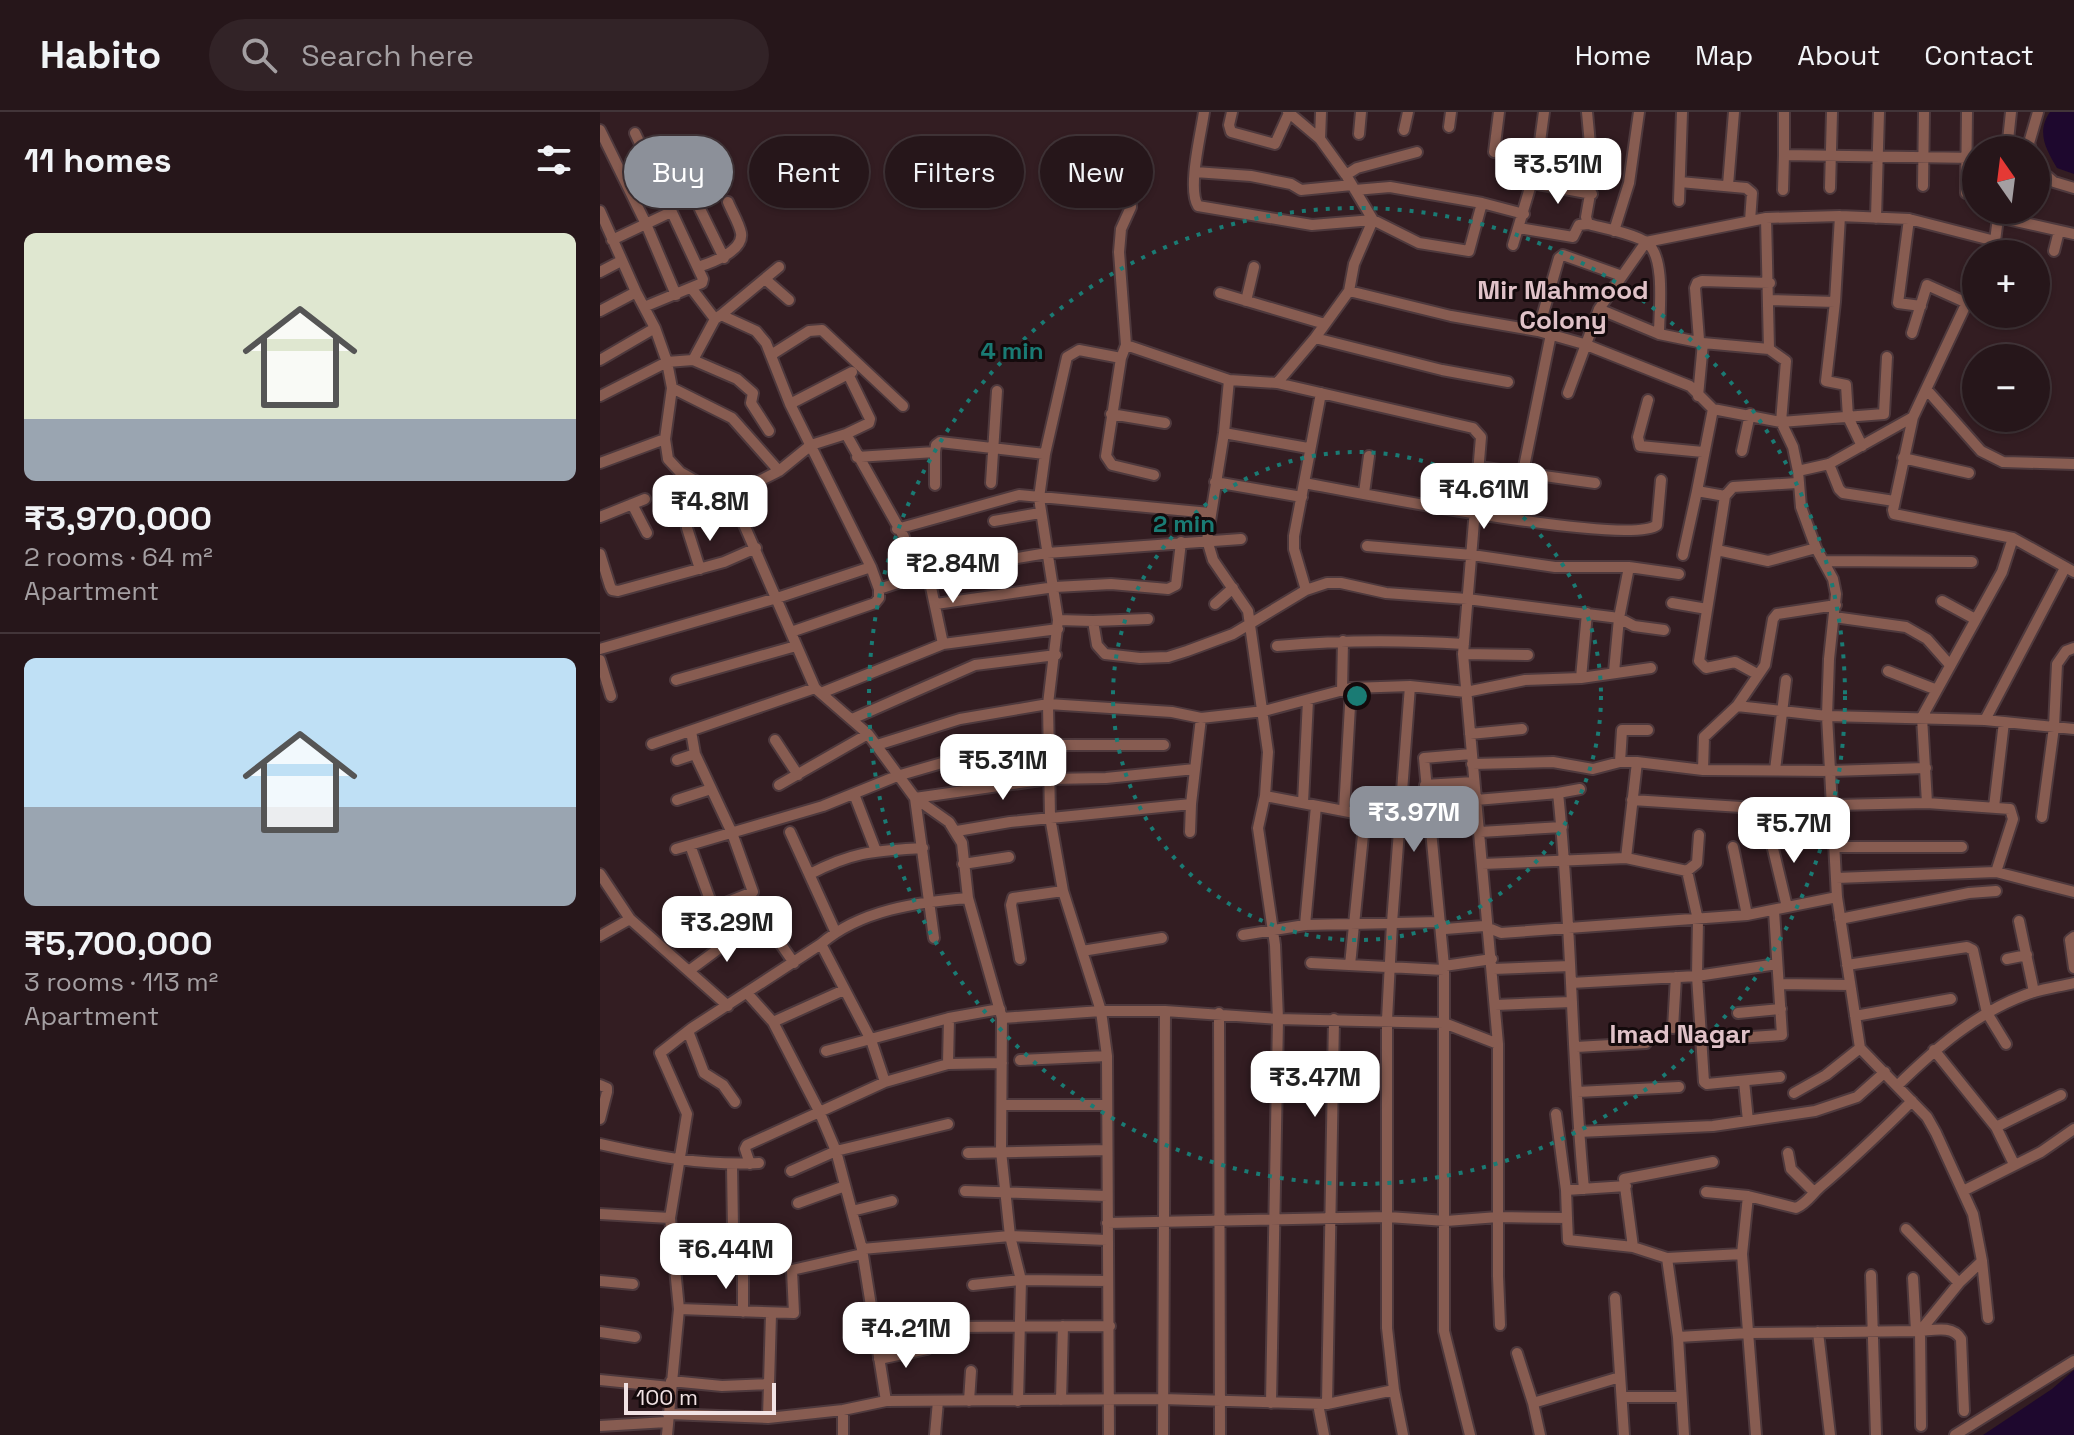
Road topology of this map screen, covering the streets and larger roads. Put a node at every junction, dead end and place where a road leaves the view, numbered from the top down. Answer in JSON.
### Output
{"nodes":[{"id":1,"x":1204,"y":112,"type":"edge"},
{"id":2,"x":1232,"y":112,"type":"edge"},
{"id":3,"x":1321,"y":112,"type":"edge"},
{"id":4,"x":1361,"y":112,"type":"edge"},
{"id":5,"x":1408,"y":112,"type":"edge"},
{"id":6,"x":1451,"y":112,"type":"edge"},
{"id":7,"x":1499,"y":112,"type":"edge"},
{"id":8,"x":1544,"y":112,"type":"edge"},
{"id":9,"x":1587,"y":112,"type":"edge"},
{"id":10,"x":1639,"y":112,"type":"edge"},
{"id":11,"x":1682,"y":112,"type":"edge"},
{"id":12,"x":1734,"y":112,"type":"edge"},
{"id":13,"x":1784,"y":112,"type":"edge"},
{"id":14,"x":1832,"y":112,"type":"edge"},
{"id":15,"x":1879,"y":112,"type":"edge"},
{"id":16,"x":1924,"y":112,"type":"edge"},
{"id":17,"x":1967,"y":112,"type":"edge"},
{"id":18,"x":2011,"y":112,"type":"edge"},
{"id":19,"x":2038,"y":112,"type":"edge"},
{"id":20,"x":1289,"y":113,"type":"edge"},
{"id":21,"x":1449,"y":127,"type":"dead end"},
{"id":22,"x":600,"y":130,"type":"edge"},
{"id":23,"x":1404,"y":130,"type":"dead end"},
{"id":24,"x":635,"y":133,"type":"dead end"},
{"id":25,"x":1359,"y":134,"type":"dead end"},
{"id":26,"x":1969,"y":136,"type":"edge"},
{"id":27,"x":2008,"y":136,"type":"edge"},
{"id":28,"x":2031,"y":136,"type":"edge"},
{"id":29,"x":1320,"y":139,"type":"junction"},
{"id":30,"x":1417,"y":152,"type":"dead end"},
{"id":31,"x":1494,"y":152,"type":"dead end"},
{"id":32,"x":1784,"y":155,"type":"junction"},
{"id":33,"x":1831,"y":156,"type":"junction"},
{"id":34,"x":1878,"y":156,"type":"junction"},
{"id":35,"x":1923,"y":158,"type":"junction"},
{"id":36,"x":1962,"y":158,"type":"edge"},
{"id":37,"x":1195,"y":172,"type":"junction"},
{"id":38,"x":2050,"y":179,"type":"edge"},
{"id":39,"x":1680,"y":182,"type":"junction"},
{"id":40,"x":1351,"y":183,"type":"junction"},
{"id":41,"x":1533,"y":183,"type":"junction"},
{"id":42,"x":1728,"y":185,"type":"junction"},
{"id":43,"x":1923,"y":186,"type":"dead end"},
{"id":44,"x":1830,"y":188,"type":"dead end"},
{"id":45,"x":2074,"y":188,"type":"edge"},
{"id":46,"x":1783,"y":190,"type":"dead end"},
{"id":47,"x":1592,"y":194,"type":"junction"},
{"id":48,"x":1679,"y":201,"type":"dead end"},
{"id":49,"x":1482,"y":203,"type":"junction"},
{"id":50,"x":730,"y":208,"type":"edge"},
{"id":51,"x":1131,"y":208,"type":"edge"},
{"id":52,"x":700,"y":209,"type":"dead end"},
{"id":53,"x":671,"y":212,"type":"junction"},
{"id":54,"x":1524,"y":214,"type":"junction"},
{"id":55,"x":1840,"y":216,"type":"junction"},
{"id":56,"x":1766,"y":218,"type":"junction"},
{"id":57,"x":1876,"y":218,"type":"junction"},
{"id":58,"x":601,"y":219,"type":"edge"},
{"id":59,"x":1909,"y":219,"type":"junction"},
{"id":60,"x":1373,"y":220,"type":"junction"},
{"id":61,"x":1750,"y":221,"type":"junction"},
{"id":62,"x":646,"y":224,"type":"junction"},
{"id":63,"x":1588,"y":224,"type":"junction"},
{"id":64,"x":2034,"y":224,"type":"edge"},
{"id":65,"x":1519,"y":228,"type":"junction"},
{"id":66,"x":1614,"y":231,"type":"junction"},
{"id":67,"x":2059,"y":231,"type":"junction"},
{"id":68,"x":2074,"y":234,"type":"edge"},
{"id":69,"x":612,"y":240,"type":"junction"},
{"id":70,"x":1991,"y":240,"type":"edge"},
{"id":71,"x":1646,"y":242,"type":"junction"},
{"id":72,"x":1513,"y":245,"type":"dead end"},
{"id":73,"x":2054,"y":251,"type":"dead end"},
{"id":74,"x":724,"y":258,"type":"junction"},
{"id":75,"x":621,"y":261,"type":"junction"},
{"id":76,"x":698,"y":267,"type":"junction"},
{"id":77,"x":779,"y":267,"type":"dead end"},
{"id":78,"x":1254,"y":267,"type":"dead end"},
{"id":79,"x":600,"y":272,"type":"edge"},
{"id":80,"x":1622,"y":276,"type":"junction"},
{"id":81,"x":765,"y":279,"type":"junction"},
{"id":82,"x":1770,"y":283,"type":"junction"},
{"id":83,"x":692,"y":289,"type":"junction"},
{"id":84,"x":1349,"y":291,"type":"junction"},
{"id":85,"x":636,"y":292,"type":"junction"},
{"id":86,"x":1220,"y":293,"type":"dead end"},
{"id":87,"x":676,"y":295,"type":"junction"},
{"id":88,"x":789,"y":300,"type":"dead end"},
{"id":89,"x":1770,"y":300,"type":"junction"},
{"id":90,"x":1246,"y":301,"type":"junction"},
{"id":91,"x":1962,"y":301,"type":"edge"},
{"id":92,"x":1835,"y":302,"type":"junction"},
{"id":93,"x":1921,"y":306,"type":"junction"},
{"id":94,"x":644,"y":307,"type":"junction"},
{"id":95,"x":1599,"y":309,"type":"junction"},
{"id":96,"x":600,"y":311,"type":"edge"},
{"id":97,"x":1962,"y":314,"type":"edge"},
{"id":98,"x":718,"y":317,"type":"junction"},
{"id":99,"x":1325,"y":324,"type":"junction"},
{"id":100,"x":655,"y":328,"type":"junction"},
{"id":101,"x":1538,"y":331,"type":"junction"},
{"id":102,"x":1912,"y":333,"type":"dead end"},
{"id":103,"x":1551,"y":334,"type":"junction"},
{"id":104,"x":1659,"y":334,"type":"junction"},
{"id":105,"x":1315,"y":338,"type":"junction"},
{"id":106,"x":1701,"y":342,"type":"junction"},
{"id":107,"x":1584,"y":344,"type":"junction"},
{"id":108,"x":1126,"y":345,"type":"junction"},
{"id":109,"x":1769,"y":349,"type":"junction"},
{"id":110,"x":771,"y":355,"type":"junction"},
{"id":111,"x":1887,"y":357,"type":"dead end"},
{"id":112,"x":1121,"y":358,"type":"junction"},
{"id":113,"x":600,"y":360,"type":"edge"},
{"id":114,"x":693,"y":360,"type":"junction"},
{"id":115,"x":667,"y":362,"type":"junction"},
{"id":116,"x":862,"y":367,"type":"junction"},
{"id":117,"x":848,"y":374,"type":"junction"},
{"id":118,"x":1229,"y":380,"type":"junction"},
{"id":119,"x":1508,"y":382,"type":"dead end"},
{"id":120,"x":1277,"y":383,"type":"junction"},
{"id":121,"x":672,"y":388,"type":"junction"},
{"id":122,"x":1927,"y":390,"type":"junction"},
{"id":123,"x":997,"y":391,"type":"dead end"},
{"id":124,"x":1321,"y":393,"type":"junction"},
{"id":125,"x":1568,"y":393,"type":"dead end"},
{"id":126,"x":600,"y":396,"type":"edge"},
{"id":127,"x":1698,"y":396,"type":"junction"},
{"id":128,"x":1648,"y":400,"type":"dead end"},
{"id":129,"x":790,"y":404,"type":"junction"},
{"id":130,"x":903,"y":406,"type":"dead end"},
{"id":131,"x":1713,"y":409,"type":"junction"},
{"id":132,"x":1111,"y":414,"type":"junction"},
{"id":133,"x":1750,"y":414,"type":"junction"},
{"id":134,"x":1848,"y":417,"type":"junction"},
{"id":135,"x":1913,"y":417,"type":"junction"},
{"id":136,"x":1781,"y":422,"type":"junction"},
{"id":137,"x":1165,"y":423,"type":"dead end"},
{"id":138,"x":769,"y":431,"type":"dead end"},
{"id":139,"x":1224,"y":433,"type":"junction"},
{"id":140,"x":846,"y":434,"type":"junction"},
{"id":141,"x":665,"y":439,"type":"junction"},
{"id":142,"x":811,"y":445,"type":"junction"},
{"id":143,"x":1862,"y":446,"type":"junction"},
{"id":144,"x":993,"y":447,"type":"junction"},
{"id":145,"x":1308,"y":448,"type":"junction"},
{"id":146,"x":1742,"y":451,"type":"dead end"},
{"id":147,"x":935,"y":452,"type":"junction"},
{"id":148,"x":1703,"y":452,"type":"junction"},
{"id":149,"x":1045,"y":454,"type":"junction"},
{"id":150,"x":1369,"y":456,"type":"dead end"},
{"id":151,"x":857,"y":457,"type":"junction"},
{"id":152,"x":1903,"y":458,"type":"junction"},
{"id":153,"x":600,"y":463,"type":"edge"},
{"id":154,"x":1829,"y":464,"type":"junction"},
{"id":155,"x":2074,"y":464,"type":"edge"},
{"id":156,"x":1478,"y":467,"type":"junction"},
{"id":157,"x":779,"y":471,"type":"junction"},
{"id":158,"x":1523,"y":472,"type":"junction"},
{"id":159,"x":1969,"y":473,"type":"dead end"},
{"id":160,"x":1154,"y":475,"type":"dead end"},
{"id":161,"x":1797,"y":477,"type":"junction"},
{"id":162,"x":1661,"y":480,"type":"dead end"},
{"id":163,"x":1215,"y":482,"type":"junction"},
{"id":164,"x":991,"y":483,"type":"dead end"},
{"id":165,"x":1304,"y":483,"type":"junction"},
{"id":166,"x":1595,"y":483,"type":"dead end"},
{"id":167,"x":935,"y":485,"type":"dead end"},
{"id":168,"x":1697,"y":491,"type":"junction"},
{"id":169,"x":1364,"y":493,"type":"junction"},
{"id":170,"x":1725,"y":496,"type":"junction"},
{"id":171,"x":1302,"y":497,"type":"junction"},
{"id":172,"x":726,"y":498,"type":"junction"},
{"id":173,"x":1039,"y":498,"type":"junction"},
{"id":174,"x":645,"y":499,"type":"dead end"},
{"id":175,"x":1894,"y":501,"type":"junction"},
{"id":176,"x":632,"y":504,"type":"junction"},
{"id":177,"x":1474,"y":512,"type":"junction"},
{"id":178,"x":1040,"y":513,"type":"junction"},
{"id":179,"x":1210,"y":513,"type":"junction"},
{"id":180,"x":600,"y":517,"type":"edge"},
{"id":181,"x":994,"y":521,"type":"dead end"},
{"id":182,"x":687,"y":528,"type":"dead end"},
{"id":183,"x":897,"y":529,"type":"junction"},
{"id":184,"x":647,"y":533,"type":"dead end"},
{"id":185,"x":2013,"y":538,"type":"junction"},
{"id":186,"x":1241,"y":539,"type":"dead end"},
{"id":187,"x":1207,"y":540,"type":"junction"},
{"id":188,"x":1181,"y":542,"type":"junction"},
{"id":189,"x":1367,"y":546,"type":"dead end"},
{"id":190,"x":756,"y":548,"type":"junction"},
{"id":191,"x":1816,"y":548,"type":"junction"},
{"id":192,"x":1717,"y":550,"type":"junction"},
{"id":193,"x":1047,"y":553,"type":"junction"},
{"id":194,"x":600,"y":554,"type":"edge"},
{"id":195,"x":1472,"y":555,"type":"junction"},
{"id":196,"x":1683,"y":555,"type":"dead end"},
{"id":197,"x":1823,"y":561,"type":"junction"},
{"id":198,"x":1972,"y":562,"type":"dead end"},
{"id":199,"x":871,"y":567,"type":"junction"},
{"id":200,"x":1629,"y":567,"type":"junction"},
{"id":201,"x":700,"y":569,"type":"junction"},
{"id":202,"x":2070,"y":570,"type":"edge"},
{"id":203,"x":928,"y":573,"type":"junction"},
{"id":204,"x":1679,"y":574,"type":"dead end"},
{"id":205,"x":913,"y":577,"type":"junction"},
{"id":206,"x":1055,"y":587,"type":"junction"},
{"id":207,"x":1233,"y":588,"type":"junction"},
{"id":208,"x":879,"y":589,"type":"junction"},
{"id":209,"x":1306,"y":590,"type":"junction"},
{"id":210,"x":777,"y":598,"type":"junction"},
{"id":211,"x":1467,"y":599,"type":"junction"},
{"id":212,"x":1942,"y":601,"type":"dead end"},
{"id":213,"x":1672,"y":603,"type":"dead end"},
{"id":214,"x":936,"y":604,"type":"junction"},
{"id":215,"x":1215,"y":604,"type":"dead end"},
{"id":216,"x":1707,"y":609,"type":"junction"},
{"id":217,"x":1835,"y":611,"type":"junction"},
{"id":218,"x":1587,"y":613,"type":"junction"},
{"id":219,"x":1619,"y":618,"type":"junction"},
{"id":220,"x":1148,"y":619,"type":"dead end"},
{"id":221,"x":1975,"y":619,"type":"junction"},
{"id":222,"x":1093,"y":621,"type":"junction"},
{"id":223,"x":1252,"y":624,"type":"junction"},
{"id":224,"x":1058,"y":625,"type":"junction"},
{"id":225,"x":1664,"y":630,"type":"dead end"},
{"id":226,"x":791,"y":632,"type":"junction"},
{"id":227,"x":1343,"y":641,"type":"junction"},
{"id":228,"x":943,"y":644,"type":"junction"},
{"id":229,"x":796,"y":646,"type":"junction"},
{"id":230,"x":1277,"y":646,"type":"dead end"},
{"id":231,"x":2074,"y":648,"type":"edge"},
{"id":232,"x":600,"y":649,"type":"edge"},
{"id":233,"x":1464,"y":649,"type":"junction"},
{"id":234,"x":1056,"y":655,"type":"junction"},
{"id":235,"x":1528,"y":655,"type":"dead end"},
{"id":236,"x":600,"y":660,"type":"edge"},
{"id":237,"x":1950,"y":665,"type":"junction"},
{"id":238,"x":1651,"y":668,"type":"dead end"},
{"id":239,"x":1888,"y":671,"type":"dead end"},
{"id":240,"x":1614,"y":672,"type":"junction"},
{"id":241,"x":1757,"y":674,"type":"junction"},
{"id":242,"x":1581,"y":678,"type":"junction"},
{"id":243,"x":676,"y":680,"type":"dead end"},
{"id":244,"x":1786,"y":680,"type":"dead end"},
{"id":245,"x":1410,"y":686,"type":"junction"},
{"id":246,"x":1347,"y":690,"type":"junction"},
{"id":247,"x":1937,"y":690,"type":"junction"},
{"id":248,"x":818,"y":691,"type":"junction"},
{"id":249,"x":1466,"y":692,"type":"junction"},
{"id":250,"x":611,"y":696,"type":"dead end"},
{"id":251,"x":1308,"y":700,"type":"junction"},
{"id":252,"x":1048,"y":704,"type":"junction"},
{"id":253,"x":1737,"y":706,"type":"junction"},
{"id":254,"x":1264,"y":711,"type":"junction"},
{"id":255,"x":1783,"y":712,"type":"junction"},
{"id":256,"x":1827,"y":716,"type":"junction"},
{"id":257,"x":1922,"y":717,"type":"junction"},
{"id":258,"x":1201,"y":718,"type":"junction"},
{"id":259,"x":852,"y":719,"type":"junction"},
{"id":260,"x":1985,"y":720,"type":"junction"},
{"id":261,"x":2004,"y":722,"type":"junction"},
{"id":262,"x":2054,"y":727,"type":"junction"},
{"id":263,"x":1522,"y":729,"type":"dead end"},
{"id":264,"x":2074,"y":729,"type":"edge"},
{"id":265,"x":1648,"y":730,"type":"dead end"},
{"id":266,"x":691,"y":731,"type":"junction"},
{"id":267,"x":868,"y":734,"type":"junction"},
{"id":268,"x":1470,"y":734,"type":"junction"},
{"id":269,"x":775,"y":740,"type":"dead end"},
{"id":270,"x":652,"y":744,"type":"dead end"},
{"id":271,"x":877,"y":745,"type":"junction"},
{"id":272,"x":1164,"y":745,"type":"dead end"},
{"id":273,"x":1047,"y":747,"type":"junction"},
{"id":274,"x":695,"y":754,"type":"junction"},
{"id":275,"x":1472,"y":759,"type":"junction"},
{"id":276,"x":677,"y":760,"type":"dead end"},
{"id":277,"x":1620,"y":762,"type":"junction"},
{"id":278,"x":1637,"y":762,"type":"junction"},
{"id":279,"x":1926,"y":768,"type":"junction"},
{"id":280,"x":1195,"y":769,"type":"junction"},
{"id":281,"x":1703,"y":770,"type":"junction"},
{"id":282,"x":1775,"y":770,"type":"junction"},
{"id":283,"x":1831,"y":771,"type":"junction"},
{"id":284,"x":798,"y":775,"type":"junction"},
{"id":285,"x":897,"y":776,"type":"junction"},
{"id":286,"x":1048,"y":779,"type":"junction"},
{"id":287,"x":1474,"y":782,"type":"junction"},
{"id":288,"x":779,"y":785,"type":"dead end"},
{"id":289,"x":1425,"y":785,"type":"junction"},
{"id":290,"x":711,"y":789,"type":"junction"},
{"id":291,"x":1580,"y":789,"type":"dead end"},
{"id":292,"x":1558,"y":793,"type":"junction"},
{"id":293,"x":854,"y":794,"type":"junction"},
{"id":294,"x":1265,"y":796,"type":"junction"},
{"id":295,"x":915,"y":798,"type":"junction"},
{"id":296,"x":677,"y":800,"type":"dead end"},
{"id":297,"x":1476,"y":800,"type":"junction"},
{"id":298,"x":1632,"y":800,"type":"junction"},
{"id":299,"x":1303,"y":803,"type":"junction"},
{"id":300,"x":1927,"y":803,"type":"junction"},
{"id":301,"x":1191,"y":804,"type":"junction"},
{"id":302,"x":1316,"y":806,"type":"junction"},
{"id":303,"x":1994,"y":807,"type":"junction"},
{"id":304,"x":1834,"y":809,"type":"junction"},
{"id":305,"x":1344,"y":811,"type":"junction"},
{"id":306,"x":1365,"y":815,"type":"junction"},
{"id":307,"x":1050,"y":817,"type":"junction"},
{"id":308,"x":2042,"y":817,"type":"dead end"},
{"id":309,"x":1399,"y":824,"type":"junction"},
{"id":310,"x":1562,"y":827,"type":"junction"},
{"id":311,"x":957,"y":831,"type":"junction"},
{"id":312,"x":790,"y":832,"type":"dead end"},
{"id":313,"x":1190,"y":832,"type":"dead end"},
{"id":314,"x":1480,"y":832,"type":"junction"},
{"id":315,"x":1769,"y":832,"type":"dead end"},
{"id":316,"x":732,"y":833,"type":"junction"},
{"id":317,"x":1699,"y":835,"type":"dead end"},
{"id":318,"x":690,"y":845,"type":"junction"},
{"id":319,"x":1733,"y":847,"type":"dead end"},
{"id":320,"x":1835,"y":847,"type":"junction"},
{"id":321,"x":1962,"y":847,"type":"dead end"},
{"id":322,"x":923,"y":848,"type":"junction"},
{"id":323,"x":676,"y":849,"type":"dead end"},
{"id":324,"x":876,"y":851,"type":"junction"},
{"id":325,"x":1009,"y":857,"type":"dead end"},
{"id":326,"x":1626,"y":858,"type":"junction"},
{"id":327,"x":1566,"y":860,"type":"junction"},
{"id":328,"x":963,"y":864,"type":"junction"},
{"id":329,"x":1482,"y":864,"type":"junction"},
{"id":330,"x":1687,"y":871,"type":"junction"},
{"id":331,"x":1996,"y":872,"type":"junction"},
{"id":332,"x":600,"y":874,"type":"edge"},
{"id":333,"x":810,"y":874,"type":"junction"},
{"id":334,"x":1836,"y":878,"type":"junction"},
{"id":335,"x":1063,"y":891,"type":"junction"},
{"id":336,"x":1996,"y":891,"type":"dead end"},
{"id":337,"x":2074,"y":892,"type":"edge"},
{"id":338,"x":1837,"y":897,"type":"junction"},
{"id":339,"x":968,"y":898,"type":"junction"},
{"id":340,"x":929,"y":901,"type":"junction"},
{"id":341,"x":1787,"y":907,"type":"junction"},
{"id":342,"x":1774,"y":911,"type":"junction"},
{"id":343,"x":1747,"y":915,"type":"junction"},
{"id":344,"x":630,"y":919,"type":"junction"},
{"id":345,"x":1840,"y":919,"type":"junction"},
{"id":346,"x":1698,"y":920,"type":"junction"},
{"id":347,"x":2019,"y":921,"type":"dead end"},
{"id":348,"x":1353,"y":922,"type":"junction"},
{"id":349,"x":1440,"y":922,"type":"junction"},
{"id":350,"x":1392,"y":923,"type":"junction"},
{"id":351,"x":1305,"y":925,"type":"junction"},
{"id":352,"x":1272,"y":928,"type":"junction"},
{"id":353,"x":1489,"y":928,"type":"junction"},
{"id":354,"x":1568,"y":929,"type":"junction"},
{"id":355,"x":835,"y":931,"type":"junction"},
{"id":356,"x":1243,"y":935,"type":"dead end"},
{"id":357,"x":600,"y":936,"type":"edge"},
{"id":358,"x":2074,"y":937,"type":"edge"},
{"id":359,"x":934,"y":938,"type":"dead end"},
{"id":360,"x":1162,"y":938,"type":"dead end"},
{"id":361,"x":821,"y":944,"type":"junction"},
{"id":362,"x":1082,"y":951,"type":"junction"},
{"id":363,"x":2027,"y":955,"type":"junction"},
{"id":364,"x":1020,"y":959,"type":"dead end"},
{"id":365,"x":2007,"y":959,"type":"dead end"},
{"id":366,"x":794,"y":963,"type":"junction"},
{"id":367,"x":1311,"y":963,"type":"dead end"},
{"id":368,"x":1492,"y":964,"type":"junction"},
{"id":369,"x":1777,"y":964,"type":"junction"},
{"id":370,"x":1350,"y":965,"type":"junction"},
{"id":371,"x":1847,"y":965,"type":"junction"},
{"id":372,"x":1570,"y":966,"type":"junction"},
{"id":373,"x":1390,"y":968,"type":"junction"},
{"id":374,"x":1444,"y":968,"type":"junction"},
{"id":375,"x":2074,"y":968,"type":"edge"},
{"id":376,"x":690,"y":970,"type":"junction"},
{"id":377,"x":1697,"y":976,"type":"junction"},
{"id":378,"x":1676,"y":977,"type":"junction"},
{"id":379,"x":1571,"y":983,"type":"junction"},
{"id":380,"x":2074,"y":983,"type":"edge"},
{"id":381,"x":1779,"y":984,"type":"junction"},
{"id":382,"x":1850,"y":985,"type":"junction"},
{"id":383,"x":844,"y":990,"type":"junction"},
{"id":384,"x":2034,"y":992,"type":"junction"},
{"id":385,"x":747,"y":993,"type":"junction"},
{"id":386,"x":1951,"y":999,"type":"dead end"},
{"id":387,"x":1572,"y":1002,"type":"junction"},
{"id":388,"x":1495,"y":1005,"type":"junction"},
{"id":389,"x":728,"y":1006,"type":"junction"},
{"id":390,"x":1781,"y":1009,"type":"junction"},
{"id":391,"x":1101,"y":1011,"type":"junction"},
{"id":392,"x":1165,"y":1011,"type":"junction"},
{"id":393,"x":1219,"y":1013,"type":"junction"},
{"id":394,"x":1738,"y":1013,"type":"dead end"},
{"id":395,"x":1987,"y":1013,"type":"junction"},
{"id":396,"x":1001,"y":1014,"type":"junction"},
{"id":397,"x":1855,"y":1016,"type":"junction"},
{"id":398,"x":949,"y":1018,"type":"junction"},
{"id":399,"x":1278,"y":1019,"type":"junction"},
{"id":400,"x":1334,"y":1019,"type":"junction"},
{"id":401,"x":1387,"y":1020,"type":"junction"},
{"id":402,"x":773,"y":1022,"type":"junction"},
{"id":403,"x":1444,"y":1023,"type":"junction"},
{"id":404,"x":1673,"y":1028,"type":"dead end"},
{"id":405,"x":688,"y":1031,"type":"junction"},
{"id":406,"x":1737,"y":1038,"type":"dead end"},
{"id":407,"x":871,"y":1040,"type":"junction"},
{"id":408,"x":1646,"y":1043,"type":"dead end"},
{"id":409,"x":1498,"y":1044,"type":"junction"},
{"id":410,"x":2006,"y":1044,"type":"dead end"},
{"id":411,"x":1576,"y":1047,"type":"junction"},
{"id":412,"x":1860,"y":1048,"type":"junction"},
{"id":413,"x":1934,"y":1050,"type":"junction"},
{"id":414,"x":826,"y":1051,"type":"dead end"},
{"id":415,"x":1107,"y":1056,"type":"junction"},
{"id":416,"x":1020,"y":1060,"type":"dead end"},
{"id":417,"x":1002,"y":1063,"type":"junction"},
{"id":418,"x":948,"y":1064,"type":"junction"},
{"id":419,"x":1885,"y":1072,"type":"junction"},
{"id":420,"x":1780,"y":1077,"type":"dead end"},
{"id":421,"x":1744,"y":1081,"type":"junction"},
{"id":422,"x":885,"y":1082,"type":"junction"},
{"id":423,"x":600,"y":1085,"type":"edge"},
{"id":424,"x":1898,"y":1085,"type":"junction"},
{"id":425,"x":1679,"y":1087,"type":"dead end"},
{"id":426,"x":1577,"y":1092,"type":"junction"},
{"id":427,"x":1794,"y":1093,"type":"dead end"},
{"id":428,"x":2061,"y":1095,"type":"dead end"},
{"id":429,"x":1912,"y":1101,"type":"junction"},
{"id":430,"x":735,"y":1102,"type":"dead end"},
{"id":431,"x":1002,"y":1105,"type":"junction"},
{"id":432,"x":1107,"y":1105,"type":"junction"},
{"id":433,"x":819,"y":1111,"type":"junction"},
{"id":434,"x":1556,"y":1114,"type":"dead end"},
{"id":435,"x":600,"y":1119,"type":"edge"},
{"id":436,"x":1748,"y":1121,"type":"junction"},
{"id":437,"x":948,"y":1124,"type":"dead end"},
{"id":438,"x":1996,"y":1127,"type":"junction"},
{"id":439,"x":2074,"y":1129,"type":"edge"},
{"id":440,"x":1578,"y":1132,"type":"junction"},
{"id":441,"x":600,"y":1144,"type":"edge"},
{"id":442,"x":1107,"y":1150,"type":"junction"},
{"id":443,"x":836,"y":1151,"type":"junction"},
{"id":444,"x":1001,"y":1151,"type":"junction"},
{"id":445,"x":968,"y":1153,"type":"dead end"},
{"id":446,"x":1788,"y":1153,"type":"dead end"},
{"id":447,"x":679,"y":1161,"type":"junction"},
{"id":448,"x":1713,"y":1162,"type":"dead end"},
{"id":449,"x":2014,"y":1164,"type":"junction"},
{"id":450,"x":732,"y":1165,"type":"junction"},
{"id":451,"x":791,"y":1171,"type":"dead end"},
{"id":452,"x":845,"y":1186,"type":"junction"},
{"id":453,"x":1626,"y":1186,"type":"junction"},
{"id":454,"x":1584,"y":1189,"type":"junction"},
{"id":455,"x":1566,"y":1190,"type":"junction"},
{"id":456,"x":965,"y":1191,"type":"dead end"},
{"id":457,"x":1963,"y":1191,"type":"junction"},
{"id":458,"x":1007,"y":1192,"type":"junction"},
{"id":459,"x":1706,"y":1192,"type":"dead end"},
{"id":460,"x":1814,"y":1192,"type":"junction"},
{"id":461,"x":1107,"y":1196,"type":"junction"},
{"id":462,"x":1748,"y":1196,"type":"junction"},
{"id":463,"x":892,"y":1201,"type":"dead end"},
{"id":464,"x":798,"y":1203,"type":"dead end"},
{"id":465,"x":852,"y":1211,"type":"junction"},
{"id":466,"x":600,"y":1214,"type":"edge"},
{"id":467,"x":1388,"y":1217,"type":"junction"},
{"id":468,"x":1498,"y":1217,"type":"junction"},
{"id":469,"x":670,"y":1218,"type":"junction"},
{"id":470,"x":1567,"y":1218,"type":"junction"},
{"id":471,"x":1330,"y":1219,"type":"junction"},
{"id":472,"x":1275,"y":1220,"type":"junction"},
{"id":473,"x":1221,"y":1221,"type":"junction"},
{"id":474,"x":1446,"y":1221,"type":"junction"},
{"id":475,"x":1107,"y":1223,"type":"junction"},
{"id":476,"x":1166,"y":1223,"type":"junction"},
{"id":477,"x":733,"y":1229,"type":"dead end"},
{"id":478,"x":1906,"y":1229,"type":"dead end"},
{"id":479,"x":1010,"y":1236,"type":"junction"},
{"id":480,"x":1107,"y":1240,"type":"junction"},
{"id":481,"x":1633,"y":1247,"type":"junction"},
{"id":482,"x":862,"y":1251,"type":"junction"},
{"id":483,"x":1742,"y":1254,"type":"junction"},
{"id":484,"x":1667,"y":1258,"type":"junction"},
{"id":485,"x":1982,"y":1261,"type":"junction"},
{"id":486,"x":743,"y":1270,"type":"dead end"},
{"id":487,"x":1871,"y":1275,"type":"dead end"},
{"id":488,"x":1913,"y":1278,"type":"dead end"},
{"id":489,"x":1021,"y":1280,"type":"junction"},
{"id":490,"x":600,"y":1281,"type":"edge"},
{"id":491,"x":1108,"y":1281,"type":"junction"},
{"id":492,"x":1959,"y":1283,"type":"junction"},
{"id":493,"x":633,"y":1284,"type":"dead end"},
{"id":494,"x":973,"y":1285,"type":"dead end"},
{"id":495,"x":1615,"y":1298,"type":"dead end"},
{"id":496,"x":679,"y":1309,"type":"junction"},
{"id":497,"x":743,"y":1312,"type":"junction"},
{"id":498,"x":771,"y":1314,"type":"junction"},
{"id":499,"x":1988,"y":1318,"type":"dead end"},
{"id":500,"x":1500,"y":1325,"type":"dead end"},
{"id":501,"x":1021,"y":1326,"type":"junction"},
{"id":502,"x":1063,"y":1326,"type":"junction"},
{"id":503,"x":1110,"y":1326,"type":"junction"},
{"id":504,"x":955,"y":1327,"type":"dead end"},
{"id":505,"x":874,"y":1328,"type":"junction"},
{"id":506,"x":855,"y":1330,"type":"dead end"},
{"id":507,"x":1872,"y":1331,"type":"junction"},
{"id":508,"x":1918,"y":1331,"type":"junction"},
{"id":509,"x":600,"y":1332,"type":"edge"},
{"id":510,"x":1818,"y":1332,"type":"junction"},
{"id":511,"x":1748,"y":1333,"type":"junction"},
{"id":512,"x":635,"y":1337,"type":"dead end"},
{"id":513,"x":1678,"y":1337,"type":"junction"},
{"id":514,"x":927,"y":1349,"type":"dead end"},
{"id":515,"x":1517,"y":1353,"type":"dead end"},
{"id":516,"x":879,"y":1359,"type":"junction"},
{"id":517,"x":2074,"y":1361,"type":"edge"},
{"id":518,"x":971,"y":1371,"type":"dead end"},
{"id":519,"x":1620,"y":1377,"type":"junction"},
{"id":520,"x":600,"y":1380,"type":"edge"},
{"id":521,"x":671,"y":1384,"type":"junction"},
{"id":522,"x":769,"y":1384,"type":"junction"},
{"id":523,"x":1394,"y":1390,"type":"junction"},
{"id":524,"x":1622,"y":1397,"type":"junction"},
{"id":525,"x":1681,"y":1397,"type":"junction"},
{"id":526,"x":1110,"y":1399,"type":"junction"},
{"id":527,"x":1162,"y":1399,"type":"junction"},
{"id":528,"x":1061,"y":1400,"type":"junction"},
{"id":529,"x":886,"y":1401,"type":"junction"},
{"id":530,"x":938,"y":1401,"type":"junction"},
{"id":531,"x":969,"y":1401,"type":"junction"},
{"id":532,"x":1018,"y":1401,"type":"junction"},
{"id":533,"x":1219,"y":1401,"type":"junction"},
{"id":534,"x":1271,"y":1403,"type":"junction"},
{"id":535,"x":1533,"y":1403,"type":"junction"},
{"id":536,"x":1322,"y":1404,"type":"junction"},
{"id":537,"x":843,"y":1410,"type":"junction"},
{"id":538,"x":1964,"y":1411,"type":"dead end"},
{"id":539,"x":667,"y":1418,"type":"junction"},
{"id":540,"x":768,"y":1418,"type":"junction"},
{"id":541,"x":600,"y":1426,"type":"edge"},
{"id":542,"x":1921,"y":1426,"type":"dead end"},
{"id":543,"x":667,"y":1435,"type":"edge"},
{"id":544,"x":843,"y":1435,"type":"edge"},
{"id":545,"x":935,"y":1435,"type":"edge"},
{"id":546,"x":1109,"y":1435,"type":"edge"},
{"id":547,"x":1163,"y":1435,"type":"edge"},
{"id":548,"x":1220,"y":1435,"type":"edge"},
{"id":549,"x":1324,"y":1435,"type":"edge"},
{"id":550,"x":1403,"y":1435,"type":"edge"},
{"id":551,"x":1470,"y":1435,"type":"edge"},
{"id":552,"x":1540,"y":1435,"type":"edge"},
{"id":553,"x":1624,"y":1435,"type":"edge"},
{"id":554,"x":1684,"y":1435,"type":"edge"},
{"id":555,"x":1756,"y":1435,"type":"edge"},
{"id":556,"x":1830,"y":1435,"type":"edge"},
{"id":557,"x":1876,"y":1435,"type":"edge"},
{"id":558,"x":1955,"y":1435,"type":"edge"}],
"edges":[{"from":1,"to":37,"type":"street"},
{"from":2,"to":20,"type":"street"},
{"from":3,"to":29,"type":"street"},
{"from":4,"to":25,"type":"street"},
{"from":5,"to":23,"type":"street"},
{"from":6,"to":21,"type":"street"},
{"from":7,"to":31,"type":"street"},
{"from":8,"to":41,"type":"street"},
{"from":9,"to":47,"type":"street"},
{"from":10,"to":66,"type":"street"},
{"from":11,"to":39,"type":"street"},
{"from":12,"to":42,"type":"street"},
{"from":13,"to":32,"type":"street"},
{"from":14,"to":33,"type":"street"},
{"from":15,"to":34,"type":"street"},
{"from":16,"to":35,"type":"street"},
{"from":17,"to":26,"type":"street"},
{"from":18,"to":27,"type":"street"},
{"from":19,"to":28,"type":"street"},
{"from":20,"to":29,"type":"street"},
{"from":22,"to":62,"type":"street"},
{"from":24,"to":53,"type":"street"},
{"from":29,"to":40,"type":"street"},
{"from":30,"to":40,"type":"street"},
{"from":32,"to":33,"type":"street"},
{"from":32,"to":46,"type":"street"},
{"from":33,"to":34,"type":"street"},
{"from":33,"to":44,"type":"street"},
{"from":34,"to":35,"type":"street"},
{"from":34,"to":57,"type":"street"},
{"from":35,"to":36,"type":"street"},
{"from":35,"to":43,"type":"street"},
{"from":37,"to":40,"type":"street"},
{"from":37,"to":60,"type":"street"},
{"from":38,"to":45,"type":"street"},
{"from":39,"to":42,"type":"street"},
{"from":39,"to":48,"type":"street"},
{"from":40,"to":49,"type":"street"},
{"from":40,"to":60,"type":"street"},
{"from":41,"to":47,"type":"street"},
{"from":41,"to":54,"type":"street"},
{"from":42,"to":61,"type":"street"},
{"from":47,"to":63,"type":"street"},
{"from":49,"to":54,"type":"street"},
{"from":49,"to":60,"type":"street"},
{"from":50,"to":74,"type":"street"},
{"from":51,"to":108,"type":"street"},
{"from":52,"to":74,"type":"street"},
{"from":53,"to":62,"type":"street"},
{"from":53,"to":76,"type":"street"},
{"from":54,"to":65,"type":"street"},
{"from":55,"to":56,"type":"street"},
{"from":55,"to":57,"type":"street"},
{"from":55,"to":92,"type":"street"},
{"from":56,"to":61,"type":"street"},
{"from":56,"to":82,"type":"street"},
{"from":57,"to":59,"type":"street"},
{"from":58,"to":69,"type":"street"},
{"from":59,"to":70,"type":"street"},
{"from":59,"to":93,"type":"street"},
{"from":60,"to":84,"type":"street"},
{"from":61,"to":71,"type":"street"},
{"from":62,"to":69,"type":"street"},
{"from":62,"to":87,"type":"street"},
{"from":63,"to":65,"type":"street"},
{"from":63,"to":66,"type":"street"},
{"from":64,"to":67,"type":"street"},
{"from":65,"to":72,"type":"street"},
{"from":66,"to":71,"type":"street"},
{"from":67,"to":68,"type":"street"},
{"from":67,"to":73,"type":"street"},
{"from":69,"to":75,"type":"street"},
{"from":71,"to":80,"type":"street"},
{"from":71,"to":104,"type":"street"},
{"from":74,"to":76,"type":"street"},
{"from":75,"to":79,"type":"street"},
{"from":75,"to":85,"type":"street"},
{"from":76,"to":83,"type":"street"},
{"from":77,"to":81,"type":"street"},
{"from":78,"to":90,"type":"street"},
{"from":80,"to":95,"type":"street"},
{"from":80,"to":101,"type":"street"},
{"from":81,"to":88,"type":"street"},
{"from":81,"to":98,"type":"street"},
{"from":82,"to":89,"type":"street"},
{"from":82,"to":106,"type":"street"},
{"from":83,"to":87,"type":"street"},
{"from":83,"to":98,"type":"street"},
{"from":84,"to":99,"type":"street"},
{"from":84,"to":101,"type":"street"},
{"from":85,"to":94,"type":"street"},
{"from":85,"to":96,"type":"street"},
{"from":86,"to":90,"type":"street"},
{"from":87,"to":94,"type":"street"},
{"from":89,"to":92,"type":"street"},
{"from":89,"to":109,"type":"street"},
{"from":90,"to":99,"type":"street"},
{"from":91,"to":93,"type":"street"},
{"from":92,"to":134,"type":"street"},
{"from":93,"to":102,"type":"street"},
{"from":94,"to":100,"type":"street"},
{"from":95,"to":104,"type":"street"},
{"from":95,"to":107,"type":"street"},
{"from":97,"to":122,"type":"street"},
{"from":98,"to":110,"type":"street"},
{"from":98,"to":114,"type":"street"},
{"from":99,"to":105,"type":"street"},
{"from":100,"to":113,"type":"street"},
{"from":100,"to":115,"type":"street"},
{"from":101,"to":103,"type":"street"},
{"from":103,"to":107,"type":"street"},
{"from":103,"to":158,"type":"street"},
{"from":104,"to":106,"type":"street"},
{"from":105,"to":119,"type":"street"},
{"from":105,"to":120,"type":"street"},
{"from":106,"to":109,"type":"street"},
{"from":106,"to":127,"type":"street"},
{"from":107,"to":125,"type":"street"},
{"from":107,"to":127,"type":"street"},
{"from":108,"to":112,"type":"street"},
{"from":108,"to":118,"type":"street"},
{"from":109,"to":136,"type":"street"},
{"from":110,"to":116,"type":"street"},
{"from":110,"to":129,"type":"street"},
{"from":111,"to":134,"type":"street"},
{"from":112,"to":132,"type":"street"},
{"from":112,"to":149,"type":"street"},
{"from":114,"to":115,"type":"street"},
{"from":114,"to":138,"type":"street"},
{"from":115,"to":121,"type":"street"},
{"from":115,"to":126,"type":"street"},
{"from":116,"to":117,"type":"street"},
{"from":116,"to":130,"type":"street"},
{"from":117,"to":129,"type":"street"},
{"from":117,"to":140,"type":"street"},
{"from":118,"to":120,"type":"street"},
{"from":118,"to":139,"type":"street"},
{"from":120,"to":124,"type":"street"},
{"from":121,"to":141,"type":"street"},
{"from":121,"to":157,"type":"street"},
{"from":122,"to":135,"type":"street"},
{"from":122,"to":155,"type":"street"},
{"from":123,"to":144,"type":"street"},
{"from":124,"to":145,"type":"street"},
{"from":124,"to":156,"type":"street"},
{"from":127,"to":131,"type":"street"},
{"from":128,"to":148,"type":"street"},
{"from":129,"to":142,"type":"street"},
{"from":131,"to":133,"type":"street"},
{"from":131,"to":148,"type":"street"},
{"from":132,"to":137,"type":"street"},
{"from":132,"to":160,"type":"street"},
{"from":133,"to":136,"type":"street"},
{"from":133,"to":146,"type":"street"},
{"from":134,"to":136,"type":"street"},
{"from":134,"to":143,"type":"street"},
{"from":135,"to":143,"type":"street"},
{"from":135,"to":152,"type":"street"},
{"from":136,"to":161,"type":"street"},
{"from":139,"to":145,"type":"street"},
{"from":139,"to":163,"type":"street"},
{"from":140,"to":142,"type":"street"},
{"from":140,"to":151,"type":"street"},
{"from":141,"to":153,"type":"street"},
{"from":141,"to":172,"type":"street"},
{"from":142,"to":157,"type":"street"},
{"from":142,"to":199,"type":"street"},
{"from":143,"to":154,"type":"street"},
{"from":144,"to":147,"type":"street"},
{"from":144,"to":149,"type":"street"},
{"from":144,"to":164,"type":"street"},
{"from":145,"to":165,"type":"street"},
{"from":147,"to":151,"type":"street"},
{"from":147,"to":167,"type":"street"},
{"from":148,"to":168,"type":"street"},
{"from":149,"to":173,"type":"street"},
{"from":150,"to":169,"type":"street"},
{"from":151,"to":183,"type":"street"},
{"from":152,"to":159,"type":"street"},
{"from":152,"to":175,"type":"street"},
{"from":154,"to":161,"type":"street"},
{"from":154,"to":175,"type":"street"},
{"from":156,"to":158,"type":"street"},
{"from":156,"to":177,"type":"street"},
{"from":157,"to":172,"type":"street"},
{"from":158,"to":166,"type":"street"},
{"from":161,"to":170,"type":"street"},
{"from":161,"to":191,"type":"street"},
{"from":162,"to":177,"type":"street"},
{"from":163,"to":171,"type":"street"},
{"from":163,"to":179,"type":"street"},
{"from":165,"to":169,"type":"street"},
{"from":165,"to":171,"type":"street"},
{"from":168,"to":170,"type":"street"},
{"from":168,"to":196,"type":"street"},
{"from":169,"to":177,"type":"street"},
{"from":170,"to":192,"type":"street"},
{"from":171,"to":209,"type":"street"},
{"from":172,"to":190,"type":"street"},
{"from":173,"to":178,"type":"street"},
{"from":173,"to":179,"type":"street"},
{"from":173,"to":183,"type":"street"},
{"from":174,"to":176,"type":"street"},
{"from":175,"to":185,"type":"street"},
{"from":176,"to":180,"type":"street"},
{"from":176,"to":184,"type":"street"},
{"from":177,"to":195,"type":"street"},
{"from":178,"to":181,"type":"street"},
{"from":178,"to":193,"type":"street"},
{"from":179,"to":187,"type":"street"},
{"from":182,"to":201,"type":"street"},
{"from":183,"to":205,"type":"street"},
{"from":185,"to":202,"type":"street"},
{"from":185,"to":221,"type":"street"},
{"from":186,"to":187,"type":"street"},
{"from":187,"to":188,"type":"street"},
{"from":187,"to":207,"type":"street"},
{"from":188,"to":193,"type":"street"},
{"from":188,"to":206,"type":"street"},
{"from":189,"to":195,"type":"street"},
{"from":190,"to":201,"type":"street"},
{"from":190,"to":210,"type":"street"},
{"from":191,"to":192,"type":"street"},
{"from":191,"to":197,"type":"street"},
{"from":192,"to":216,"type":"street"},
{"from":193,"to":203,"type":"street"},
{"from":193,"to":206,"type":"street"},
{"from":194,"to":201,"type":"street"},
{"from":195,"to":200,"type":"street"},
{"from":195,"to":211,"type":"street"},
{"from":197,"to":198,"type":"street"},
{"from":197,"to":217,"type":"street"},
{"from":199,"to":208,"type":"street"},
{"from":199,"to":210,"type":"street"},
{"from":200,"to":204,"type":"street"},
{"from":200,"to":219,"type":"street"},
{"from":202,"to":260,"type":"street"},
{"from":203,"to":205,"type":"street"},
{"from":203,"to":214,"type":"street"},
{"from":205,"to":208,"type":"street"},
{"from":206,"to":214,"type":"street"},
{"from":206,"to":224,"type":"street"},
{"from":207,"to":215,"type":"street"},
{"from":207,"to":223,"type":"street"},
{"from":208,"to":226,"type":"street"},
{"from":209,"to":211,"type":"street"},
{"from":209,"to":223,"type":"street"},
{"from":210,"to":226,"type":"street"},
{"from":210,"to":232,"type":"street"},
{"from":211,"to":218,"type":"street"},
{"from":211,"to":233,"type":"street"},
{"from":212,"to":221,"type":"street"},
{"from":213,"to":216,"type":"street"},
{"from":214,"to":228,"type":"street"},
{"from":216,"to":241,"type":"street"},
{"from":217,"to":237,"type":"street"},
{"from":217,"to":241,"type":"street"},
{"from":217,"to":256,"type":"street"},
{"from":218,"to":219,"type":"street"},
{"from":218,"to":242,"type":"street"},
{"from":219,"to":225,"type":"street"},
{"from":219,"to":240,"type":"street"},
{"from":220,"to":222,"type":"street"},
{"from":221,"to":237,"type":"street"},
{"from":222,"to":223,"type":"street"},
{"from":222,"to":224,"type":"street"},
{"from":223,"to":254,"type":"street"},
{"from":224,"to":228,"type":"street"},
{"from":224,"to":234,"type":"street"},
{"from":226,"to":229,"type":"street"},
{"from":227,"to":230,"type":"street"},
{"from":227,"to":233,"type":"street"},
{"from":227,"to":246,"type":"street"},
{"from":228,"to":248,"type":"street"},
{"from":229,"to":243,"type":"street"},
{"from":229,"to":248,"type":"street"},
{"from":231,"to":262,"type":"street"},
{"from":233,"to":235,"type":"street"},
{"from":233,"to":249,"type":"street"},
{"from":234,"to":252,"type":"street"},
{"from":234,"to":259,"type":"street"},
{"from":236,"to":250,"type":"street"},
{"from":237,"to":247,"type":"street"},
{"from":238,"to":240,"type":"street"},
{"from":239,"to":247,"type":"street"},
{"from":240,"to":242,"type":"street"},
{"from":241,"to":253,"type":"street"},
{"from":242,"to":249,"type":"street"},
{"from":244,"to":255,"type":"street"},
{"from":245,"to":246,"type":"street"},
{"from":245,"to":249,"type":"street"},
{"from":245,"to":309,"type":"street"},
{"from":246,"to":251,"type":"street"},
{"from":246,"to":305,"type":"street"},
{"from":247,"to":257,"type":"street"},
{"from":248,"to":259,"type":"street"},
{"from":248,"to":266,"type":"street"},
{"from":249,"to":268,"type":"street"},
{"from":251,"to":254,"type":"street"},
{"from":251,"to":299,"type":"street"},
{"from":252,"to":258,"type":"street"},
{"from":252,"to":271,"type":"street"},
{"from":252,"to":273,"type":"street"},
{"from":253,"to":255,"type":"street"},
{"from":253,"to":281,"type":"street"},
{"from":254,"to":258,"type":"street"},
{"from":254,"to":294,"type":"street"},
{"from":255,"to":256,"type":"street"},
{"from":255,"to":282,"type":"street"},
{"from":256,"to":257,"type":"street"},
{"from":256,"to":283,"type":"street"},
{"from":257,"to":260,"type":"street"},
{"from":257,"to":279,"type":"street"},
{"from":258,"to":280,"type":"street"},
{"from":259,"to":267,"type":"street"},
{"from":260,"to":261,"type":"street"},
{"from":261,"to":262,"type":"street"},
{"from":261,"to":303,"type":"street"},
{"from":262,"to":264,"type":"street"},
{"from":262,"to":308,"type":"street"},
{"from":263,"to":268,"type":"street"},
{"from":265,"to":277,"type":"street"},
{"from":266,"to":270,"type":"street"},
{"from":266,"to":274,"type":"street"},
{"from":267,"to":271,"type":"street"},
{"from":267,"to":284,"type":"street"},
{"from":268,"to":275,"type":"street"},
{"from":269,"to":284,"type":"street"},
{"from":271,"to":285,"type":"street"},
{"from":272,"to":273,"type":"street"},
{"from":273,"to":285,"type":"street"},
{"from":273,"to":286,"type":"street"},
{"from":274,"to":276,"type":"street"},
{"from":274,"to":290,"type":"street"},
{"from":275,"to":277,"type":"street"},
{"from":275,"to":287,"type":"street"},
{"from":275,"to":289,"type":"street"},
{"from":277,"to":278,"type":"street"},
{"from":278,"to":281,"type":"street"},
{"from":278,"to":298,"type":"street"},
{"from":279,"to":283,"type":"street"},
{"from":279,"to":300,"type":"street"},
{"from":280,"to":286,"type":"street"},
{"from":280,"to":301,"type":"street"},
{"from":281,"to":282,"type":"street"},
{"from":282,"to":283,"type":"street"},
{"from":283,"to":304,"type":"street"},
{"from":284,"to":288,"type":"street"},
{"from":285,"to":293,"type":"street"},
{"from":285,"to":295,"type":"street"},
{"from":286,"to":295,"type":"street"},
{"from":286,"to":307,"type":"street"},
{"from":287,"to":289,"type":"street"},
{"from":287,"to":297,"type":"street"},
{"from":289,"to":349,"type":"street"},
{"from":290,"to":296,"type":"street"},
{"from":290,"to":316,"type":"street"},
{"from":291,"to":292,"type":"street"},
{"from":292,"to":297,"type":"street"},
{"from":292,"to":310,"type":"street"},
{"from":293,"to":316,"type":"street"},
{"from":293,"to":324,"type":"street"},
{"from":294,"to":299,"type":"street"},
{"from":294,"to":352,"type":"street"},
{"from":295,"to":311,"type":"street"},
{"from":295,"to":322,"type":"street"},
{"from":297,"to":314,"type":"street"},
{"from":298,"to":304,"type":"street"},
{"from":298,"to":326,"type":"street"},
{"from":299,"to":302,"type":"street"},
{"from":300,"to":303,"type":"street"},
{"from":300,"to":304,"type":"street"},
{"from":301,"to":307,"type":"street"},
{"from":301,"to":313,"type":"street"},
{"from":302,"to":305,"type":"street"},
{"from":302,"to":351,"type":"street"},
{"from":303,"to":331,"type":"street"},
{"from":304,"to":320,"type":"street"},
{"from":305,"to":306,"type":"street"},
{"from":306,"to":309,"type":"street"},
{"from":306,"to":348,"type":"street"},
{"from":307,"to":311,"type":"street"},
{"from":307,"to":335,"type":"street"},
{"from":309,"to":350,"type":"street"},
{"from":310,"to":314,"type":"street"},
{"from":310,"to":327,"type":"street"},
{"from":311,"to":328,"type":"street"},
{"from":312,"to":333,"type":"street"},
{"from":314,"to":329,"type":"street"},
{"from":315,"to":341,"type":"street"},
{"from":316,"to":318,"type":"street"},
{"from":316,"to":318,"type":"street"},
{"from":317,"to":330,"type":"street"},
{"from":318,"to":323,"type":"street"},
{"from":319,"to":343,"type":"street"},
{"from":320,"to":321,"type":"street"},
{"from":320,"to":334,"type":"street"},
{"from":322,"to":324,"type":"street"},
{"from":322,"to":340,"type":"street"},
{"from":324,"to":333,"type":"street"},
{"from":325,"to":328,"type":"street"},
{"from":326,"to":327,"type":"street"},
{"from":326,"to":330,"type":"street"},
{"from":327,"to":329,"type":"street"},
{"from":327,"to":354,"type":"street"},
{"from":328,"to":339,"type":"street"},
{"from":329,"to":353,"type":"street"},
{"from":330,"to":346,"type":"street"},
{"from":331,"to":334,"type":"street"},
{"from":331,"to":337,"type":"street"},
{"from":332,"to":344,"type":"street"},
{"from":333,"to":355,"type":"street"},
{"from":334,"to":338,"type":"street"},
{"from":335,"to":362,"type":"street"},
{"from":335,"to":364,"type":"street"},
{"from":336,"to":345,"type":"street"},
{"from":338,"to":341,"type":"street"},
{"from":338,"to":345,"type":"street"},
{"from":339,"to":340,"type":"street"},
{"from":339,"to":396,"type":"street"},
{"from":340,"to":355,"type":"street"},
{"from":340,"to":359,"type":"street"},
{"from":341,"to":342,"type":"street"},
{"from":342,"to":343,"type":"street"},
{"from":342,"to":369,"type":"street"},
{"from":343,"to":346,"type":"street"},
{"from":344,"to":357,"type":"street"},
{"from":344,"to":376,"type":"street"},
{"from":345,"to":371,"type":"street"},
{"from":346,"to":354,"type":"street"},
{"from":346,"to":377,"type":"street"},
{"from":347,"to":363,"type":"street"},
{"from":348,"to":350,"type":"street"},
{"from":348,"to":351,"type":"street"},
{"from":348,"to":370,"type":"street"},
{"from":349,"to":350,"type":"street"},
{"from":349,"to":353,"type":"street"},
{"from":349,"to":374,"type":"street"},
{"from":350,"to":373,"type":"street"},
{"from":351,"to":352,"type":"street"},
{"from":352,"to":356,"type":"street"},
{"from":352,"to":399,"type":"street"},
{"from":353,"to":354,"type":"street"},
{"from":353,"to":368,"type":"street"},
{"from":354,"to":372,"type":"street"},
{"from":355,"to":361,"type":"street"},
{"from":358,"to":375,"type":"street"},
{"from":360,"to":362,"type":"street"},
{"from":361,"to":366,"type":"street"},
{"from":361,"to":383,"type":"street"},
{"from":362,"to":391,"type":"street"},
{"from":363,"to":365,"type":"street"},
{"from":363,"to":384,"type":"street"},
{"from":366,"to":376,"type":"street"},
{"from":366,"to":385,"type":"street"},
{"from":367,"to":370,"type":"street"},
{"from":368,"to":372,"type":"street"},
{"from":368,"to":374,"type":"street"},
{"from":368,"to":388,"type":"street"},
{"from":369,"to":377,"type":"street"},
{"from":369,"to":381,"type":"street"},
{"from":370,"to":373,"type":"street"},
{"from":371,"to":382,"type":"street"},
{"from":371,"to":395,"type":"street"},
{"from":372,"to":379,"type":"street"},
{"from":373,"to":374,"type":"street"},
{"from":373,"to":401,"type":"street"},
{"from":374,"to":403,"type":"street"},
{"from":376,"to":389,"type":"street"},
{"from":377,"to":378,"type":"street"},
{"from":377,"to":421,"type":"street"},
{"from":378,"to":379,"type":"street"},
{"from":378,"to":404,"type":"street"},
{"from":379,"to":387,"type":"street"},
{"from":380,"to":384,"type":"street"},
{"from":381,"to":382,"type":"street"},
{"from":381,"to":390,"type":"street"},
{"from":382,"to":397,"type":"street"},
{"from":383,"to":402,"type":"street"},
{"from":383,"to":407,"type":"street"},
{"from":384,"to":395,"type":"street"},
{"from":385,"to":389,"type":"street"},
{"from":385,"to":402,"type":"street"},
{"from":386,"to":397,"type":"street"},
{"from":387,"to":388,"type":"street"},
{"from":387,"to":411,"type":"street"},
{"from":388,"to":409,"type":"street"},
{"from":389,"to":405,"type":"street"},
{"from":390,"to":394,"type":"street"},
{"from":390,"to":406,"type":"street"},
{"from":391,"to":392,"type":"street"},
{"from":391,"to":396,"type":"street"},
{"from":391,"to":415,"type":"street"},
{"from":392,"to":393,"type":"street"},
{"from":392,"to":476,"type":"street"},
{"from":393,"to":399,"type":"street"},
{"from":393,"to":473,"type":"street"},
{"from":395,"to":410,"type":"street"},
{"from":395,"to":413,"type":"street"},
{"from":396,"to":398,"type":"street"},
{"from":396,"to":417,"type":"street"},
{"from":397,"to":412,"type":"street"},
{"from":398,"to":407,"type":"street"},
{"from":398,"to":418,"type":"street"},
{"from":399,"to":400,"type":"street"},
{"from":399,"to":472,"type":"street"},
{"from":400,"to":401,"type":"street"},
{"from":400,"to":471,"type":"street"},
{"from":401,"to":403,"type":"street"},
{"from":401,"to":467,"type":"street"},
{"from":402,"to":433,"type":"street"},
{"from":403,"to":409,"type":"street"},
{"from":403,"to":474,"type":"street"},
{"from":405,"to":430,"type":"street"},
{"from":405,"to":447,"type":"street"},
{"from":407,"to":414,"type":"street"},
{"from":407,"to":422,"type":"street"},
{"from":408,"to":411,"type":"street"},
{"from":409,"to":468,"type":"street"},
{"from":411,"to":426,"type":"street"},
{"from":412,"to":419,"type":"street"},
{"from":412,"to":427,"type":"street"},
{"from":413,"to":424,"type":"street"},
{"from":413,"to":438,"type":"street"},
{"from":415,"to":416,"type":"street"},
{"from":415,"to":432,"type":"street"},
{"from":417,"to":418,"type":"street"},
{"from":417,"to":431,"type":"street"},
{"from":418,"to":422,"type":"street"},
{"from":419,"to":424,"type":"street"},
{"from":419,"to":436,"type":"street"},
{"from":420,"to":421,"type":"street"},
{"from":421,"to":436,"type":"street"},
{"from":422,"to":433,"type":"street"},
{"from":423,"to":435,"type":"street"},
{"from":424,"to":429,"type":"street"},
{"from":425,"to":426,"type":"street"},
{"from":426,"to":440,"type":"street"},
{"from":428,"to":438,"type":"street"},
{"from":429,"to":457,"type":"street"},
{"from":429,"to":460,"type":"street"},
{"from":431,"to":432,"type":"street"},
{"from":431,"to":444,"type":"street"},
{"from":432,"to":442,"type":"street"},
{"from":433,"to":443,"type":"street"},
{"from":433,"to":450,"type":"street"},
{"from":434,"to":455,"type":"street"},
{"from":436,"to":440,"type":"street"},
{"from":437,"to":443,"type":"street"},
{"from":438,"to":449,"type":"street"},
{"from":439,"to":449,"type":"street"},
{"from":440,"to":454,"type":"street"},
{"from":441,"to":447,"type":"street"},
{"from":442,"to":444,"type":"street"},
{"from":442,"to":461,"type":"street"},
{"from":443,"to":451,"type":"street"},
{"from":443,"to":452,"type":"street"},
{"from":444,"to":445,"type":"street"},
{"from":444,"to":458,"type":"street"},
{"from":446,"to":460,"type":"street"},
{"from":447,"to":450,"type":"street"},
{"from":447,"to":469,"type":"street"},
{"from":448,"to":453,"type":"street"},
{"from":449,"to":457,"type":"street"},
{"from":450,"to":477,"type":"street"},
{"from":452,"to":464,"type":"street"},
{"from":452,"to":465,"type":"street"},
{"from":453,"to":454,"type":"street"},
{"from":453,"to":481,"type":"street"},
{"from":454,"to":455,"type":"street"},
{"from":455,"to":470,"type":"street"},
{"from":456,"to":458,"type":"street"},
{"from":457,"to":485,"type":"street"},
{"from":458,"to":461,"type":"street"},
{"from":458,"to":479,"type":"street"},
{"from":459,"to":462,"type":"street"},
{"from":460,"to":462,"type":"street"},
{"from":461,"to":475,"type":"street"},
{"from":462,"to":483,"type":"street"},
{"from":463,"to":465,"type":"street"},
{"from":465,"to":482,"type":"street"},
{"from":466,"to":469,"type":"street"},
{"from":467,"to":471,"type":"street"},
{"from":467,"to":474,"type":"street"},
{"from":467,"to":523,"type":"street"},
{"from":468,"to":470,"type":"street"},
{"from":468,"to":474,"type":"street"},
{"from":468,"to":500,"type":"street"},
{"from":469,"to":496,"type":"street"},
{"from":470,"to":481,"type":"street"},
{"from":471,"to":472,"type":"street"},
{"from":471,"to":536,"type":"street"},
{"from":472,"to":473,"type":"street"},
{"from":472,"to":534,"type":"street"},
{"from":473,"to":476,"type":"street"},
{"from":473,"to":533,"type":"street"},
{"from":474,"to":551,"type":"street"},
{"from":475,"to":476,"type":"street"},
{"from":475,"to":480,"type":"street"},
{"from":476,"to":527,"type":"street"},
{"from":478,"to":492,"type":"street"},
{"from":479,"to":480,"type":"street"},
{"from":479,"to":482,"type":"street"},
{"from":479,"to":489,"type":"street"},
{"from":480,"to":491,"type":"street"},
{"from":481,"to":484,"type":"street"},
{"from":482,"to":498,"type":"street"},
{"from":482,"to":505,"type":"street"},
{"from":483,"to":484,"type":"street"},
{"from":483,"to":511,"type":"street"},
{"from":484,"to":513,"type":"street"},
{"from":485,"to":492,"type":"street"},
{"from":485,"to":499,"type":"street"},
{"from":486,"to":497,"type":"street"},
{"from":487,"to":507,"type":"street"},
{"from":488,"to":508,"type":"street"},
{"from":489,"to":491,"type":"street"},
{"from":489,"to":494,"type":"street"},
{"from":489,"to":501,"type":"street"},
{"from":490,"to":493,"type":"street"},
{"from":491,"to":503,"type":"street"},
{"from":492,"to":508,"type":"street"},
{"from":495,"to":519,"type":"street"},
{"from":496,"to":497,"type":"street"},
{"from":496,"to":521,"type":"street"},
{"from":497,"to":498,"type":"street"},
{"from":498,"to":522,"type":"street"},
{"from":501,"to":502,"type":"street"},
{"from":501,"to":504,"type":"street"},
{"from":501,"to":532,"type":"street"},
{"from":502,"to":503,"type":"street"},
{"from":502,"to":528,"type":"street"},
{"from":503,"to":526,"type":"street"},
{"from":505,"to":506,"type":"street"},
{"from":505,"to":516,"type":"street"},
{"from":507,"to":508,"type":"street"},
{"from":507,"to":510,"type":"street"},
{"from":507,"to":557,"type":"street"},
{"from":508,"to":538,"type":"street"},
{"from":508,"to":542,"type":"street"},
{"from":509,"to":512,"type":"street"},
{"from":510,"to":511,"type":"street"},
{"from":510,"to":556,"type":"street"},
{"from":511,"to":513,"type":"street"},
{"from":511,"to":555,"type":"street"},
{"from":513,"to":525,"type":"street"},
{"from":514,"to":516,"type":"street"},
{"from":515,"to":535,"type":"street"},
{"from":516,"to":529,"type":"street"},
{"from":517,"to":558,"type":"street"},
{"from":518,"to":531,"type":"street"},
{"from":519,"to":524,"type":"street"},
{"from":519,"to":535,"type":"street"},
{"from":520,"to":521,"type":"street"},
{"from":521,"to":522,"type":"street"},
{"from":521,"to":539,"type":"street"},
{"from":522,"to":540,"type":"street"},
{"from":523,"to":536,"type":"street"},
{"from":523,"to":550,"type":"street"},
{"from":524,"to":525,"type":"street"},
{"from":524,"to":553,"type":"street"},
{"from":525,"to":554,"type":"street"},
{"from":526,"to":527,"type":"street"},
{"from":526,"to":528,"type":"street"},
{"from":526,"to":546,"type":"street"},
{"from":527,"to":533,"type":"street"},
{"from":527,"to":547,"type":"street"},
{"from":528,"to":532,"type":"street"},
{"from":529,"to":530,"type":"street"},
{"from":529,"to":537,"type":"street"},
{"from":530,"to":531,"type":"street"},
{"from":530,"to":545,"type":"street"},
{"from":531,"to":532,"type":"street"},
{"from":533,"to":534,"type":"street"},
{"from":533,"to":548,"type":"street"},
{"from":534,"to":536,"type":"street"},
{"from":535,"to":552,"type":"street"},
{"from":536,"to":549,"type":"street"},
{"from":537,"to":540,"type":"street"},
{"from":537,"to":544,"type":"street"},
{"from":539,"to":540,"type":"street"},
{"from":539,"to":541,"type":"street"},
{"from":539,"to":543,"type":"street"}]}
